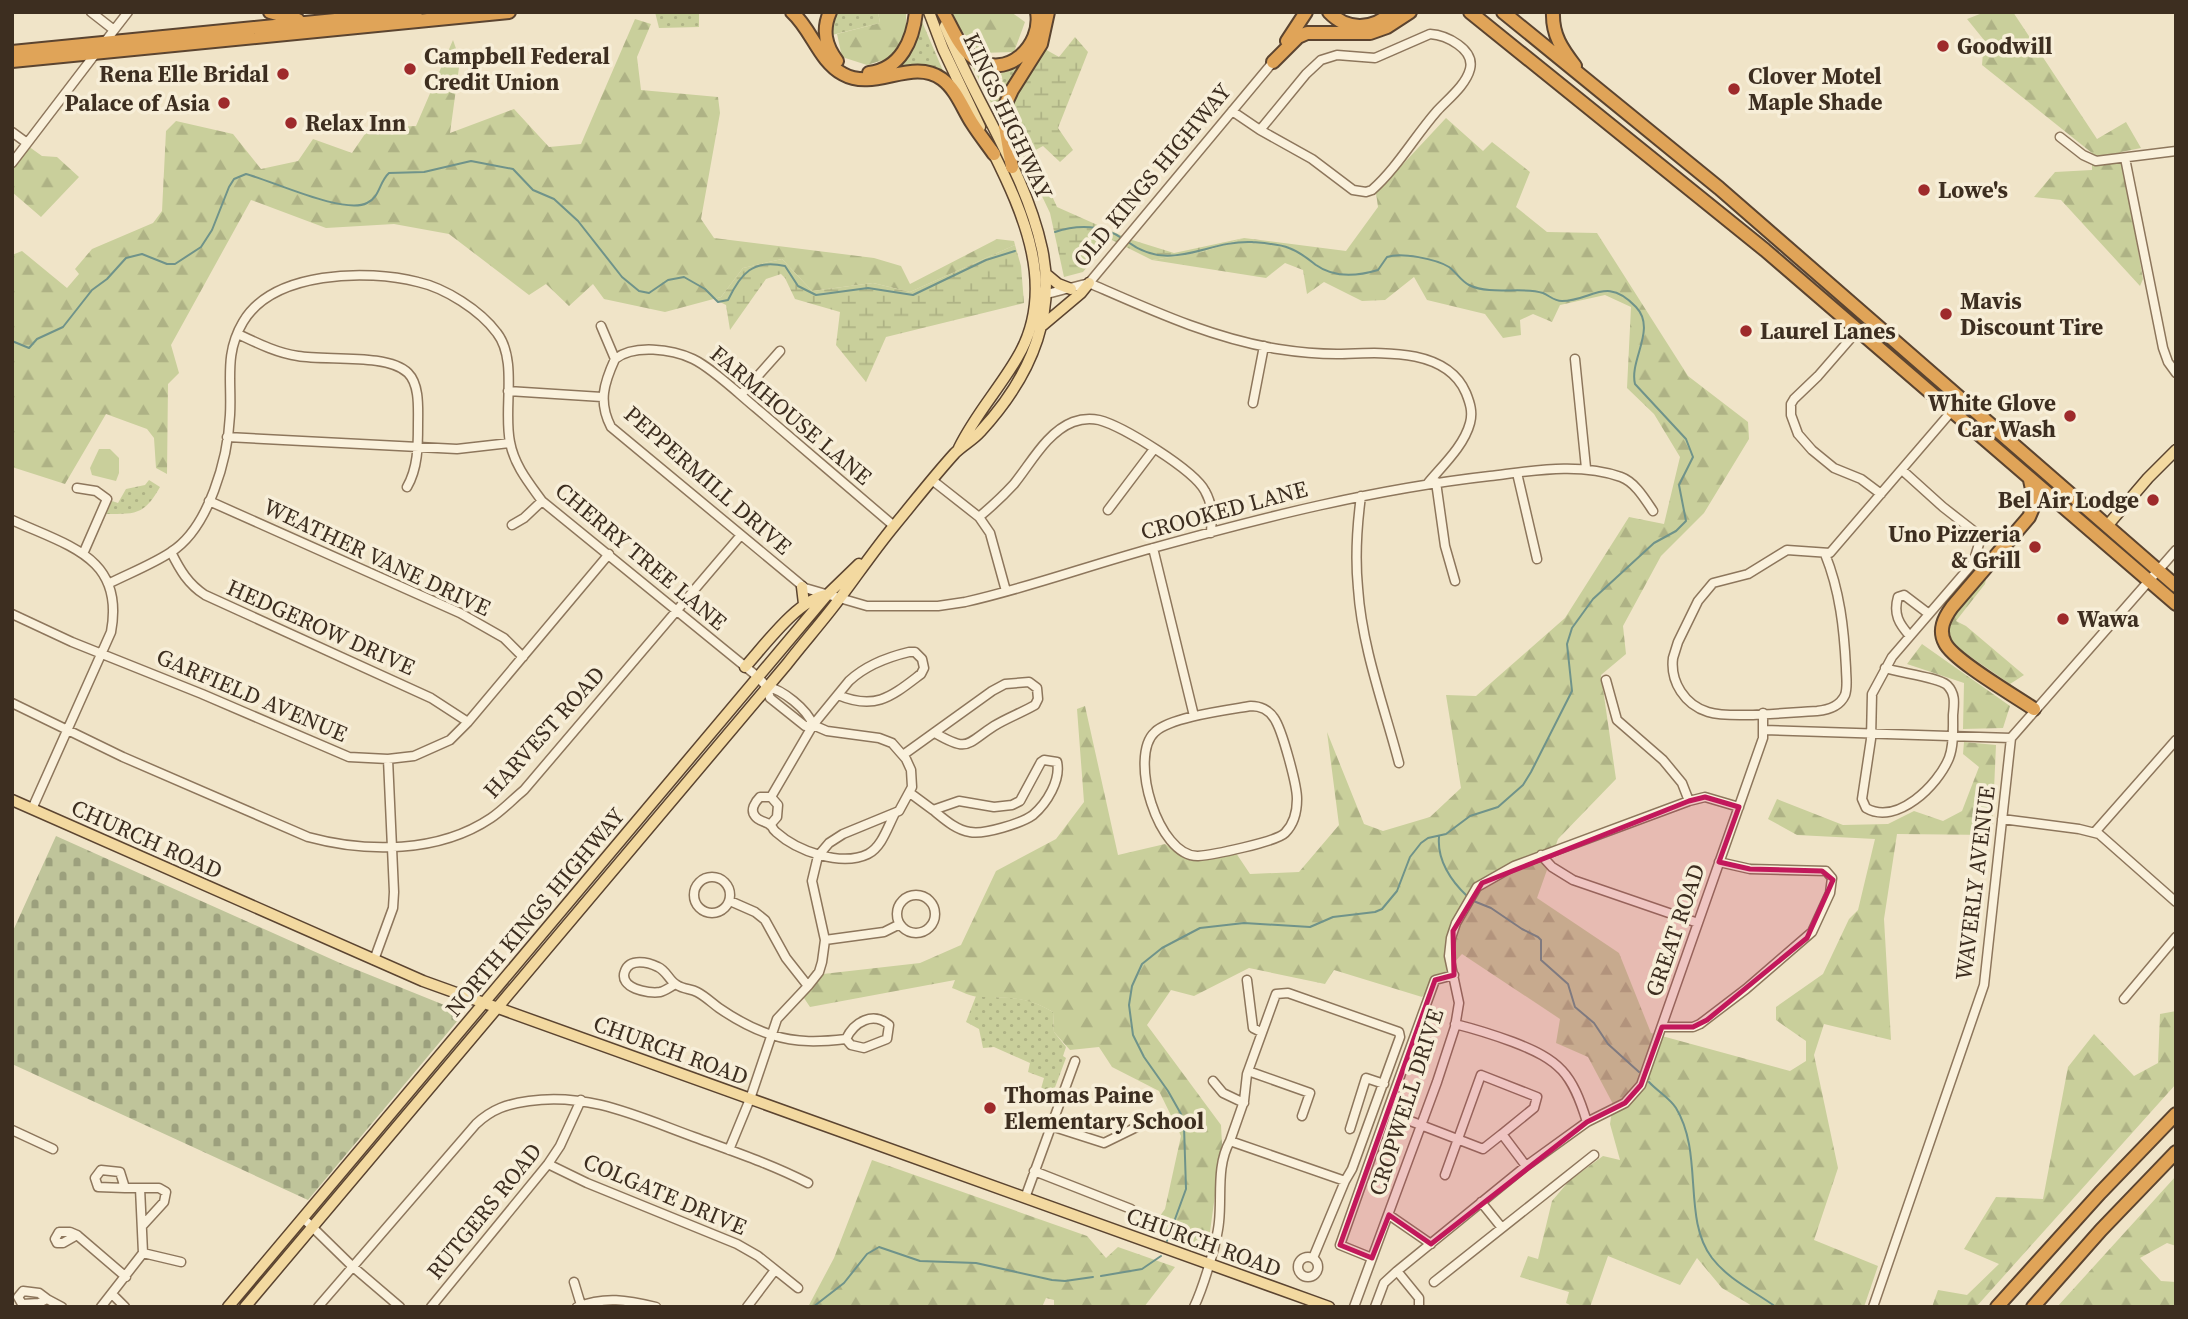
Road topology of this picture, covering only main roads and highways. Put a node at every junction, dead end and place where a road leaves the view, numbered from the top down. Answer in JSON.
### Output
{"nodes":[{"id":1,"x":270,"y":12,"type":"edge"},
{"id":2,"x":416,"y":12,"type":"edge"},
{"id":3,"x":509,"y":12,"type":"edge"},
{"id":4,"x":792,"y":12,"type":"edge"},
{"id":5,"x":830,"y":12,"type":"edge"},
{"id":6,"x":916,"y":12,"type":"edge"},
{"id":7,"x":929,"y":12,"type":"edge"},
{"id":8,"x":941,"y":12,"type":"edge"},
{"id":9,"x":1037,"y":12,"type":"edge"},
{"id":10,"x":1048,"y":12,"type":"edge"},
{"id":11,"x":1306,"y":12,"type":"edge"},
{"id":12,"x":1319,"y":12,"type":"edge"},
{"id":13,"x":1329,"y":12,"type":"edge"},
{"id":14,"x":1392,"y":12,"type":"edge"},
{"id":15,"x":1410,"y":12,"type":"edge"},
{"id":16,"x":1460,"y":12,"type":"edge"},
{"id":17,"x":1470,"y":12,"type":"edge"},
{"id":18,"x":1503,"y":12,"type":"edge"},
{"id":19,"x":1553,"y":12,"type":"edge"},
{"id":20,"x":312,"y":23,"type":"junction"},
{"id":21,"x":1490,"y":30,"type":"junction"},
{"id":22,"x":1352,"y":34,"type":"junction"},
{"id":23,"x":100,"y":48,"type":"junction"},
{"id":24,"x":12,"y":52,"type":"edge"},
{"id":25,"x":12,"y":61,"type":"edge"},
{"id":26,"x":1585,"y":81,"type":"junction"},
{"id":27,"x":994,"y":154,"type":"junction"},
{"id":28,"x":1012,"y":167,"type":"junction"},
{"id":29,"x":1039,"y":237,"type":"joint"},
{"id":30,"x":1046,"y":274,"type":"junction"},
{"id":31,"x":1089,"y":283,"type":"road end"},
{"id":32,"x":1072,"y":289,"type":"road end"},
{"id":33,"x":1042,"y":325,"type":"junction"},
{"id":34,"x":2176,"y":450,"type":"edge"},
{"id":35,"x":957,"y":451,"type":"junction"},
{"id":36,"x":2030,"y":480,"type":"junction"},
{"id":37,"x":2108,"y":526,"type":"junction"},
{"id":38,"x":877,"y":547,"type":"junction"},
{"id":39,"x":802,"y":586,"type":"road end"},
{"id":40,"x":2176,"y":586,"type":"edge"},
{"id":41,"x":827,"y":595,"type":"junction"},
{"id":42,"x":804,"y":604,"type":"junction"},
{"id":43,"x":2176,"y":604,"type":"edge"},
{"id":44,"x":745,"y":667,"type":"road end"},
{"id":45,"x":2034,"y":709,"type":"road end"},
{"id":46,"x":12,"y":800,"type":"edge"},
{"id":47,"x":484,"y":1003,"type":"junction"},
{"id":48,"x":496,"y":1007,"type":"junction"},
{"id":49,"x":2176,"y":1114,"type":"edge"},
{"id":50,"x":2176,"y":1152,"type":"edge"},
{"id":51,"x":228,"y":1307,"type":"edge"},
{"id":52,"x":245,"y":1307,"type":"edge"},
{"id":53,"x":1328,"y":1307,"type":"edge"},
{"id":54,"x":1997,"y":1307,"type":"edge"},
{"id":55,"x":2033,"y":1307,"type":"edge"}],
"edges":[{"from":1,"to":20,"type":"highway"},
{"from":2,"to":20,"type":"highway"},
{"from":3,"to":23,"type":"highway"},
{"from":4,"to":27,"type":"highway"},
{"from":5,"to":6,"type":"highway"},
{"from":7,"to":27,"type":"main road","name":"NORTH KINGS HIGHWAY"},
{"from":8,"to":9,"type":"highway"},
{"from":8,"to":28,"type":"main road","name":"KINGS HIGHWAY"},
{"from":10,"to":28,"type":"highway"},
{"from":11,"to":22,"type":"highway"},
{"from":12,"to":22,"type":"highway"},
{"from":13,"to":14,"type":"highway"},
{"from":15,"to":22,"type":"highway"},
{"from":16,"to":21,"type":"highway"},
{"from":17,"to":21,"type":"highway"},
{"from":18,"to":26,"type":"highway"},
{"from":19,"to":26,"type":"highway"},
{"from":20,"to":23,"type":"highway"},
{"from":21,"to":36,"type":"highway"},
{"from":23,"to":24,"type":"highway"},
{"from":23,"to":25,"type":"highway"},
{"from":26,"to":37,"type":"highway"},
{"from":27,"to":35,"type":"main road","name":"NORTH KINGS HIGHWAY"},
{"from":28,"to":29,"type":"main road","name":"KINGS HIGHWAY"},
{"from":29,"to":30,"type":"main road","name":"NORTH KINGS HIGHWAY"},
{"from":30,"to":32,"type":"main road"},
{"from":30,"to":33,"type":"main road","name":"NORTH KINGS HIGHWAY"},
{"from":31,"to":33,"type":"main road"},
{"from":33,"to":35,"type":"main road","name":"NORTH KINGS HIGHWAY"},
{"from":34,"to":37,"type":"main road"},
{"from":35,"to":38,"type":"main road","name":"NORTH KINGS HIGHWAY"},
{"from":36,"to":43,"type":"highway"},
{"from":36,"to":45,"type":"highway"},
{"from":37,"to":40,"type":"highway"},
{"from":38,"to":41,"type":"main road","name":"NORTH KINGS HIGHWAY"},
{"from":38,"to":48,"type":"main road","name":"NORTH KINGS HIGHWAY"},
{"from":39,"to":42,"type":"main road"},
{"from":41,"to":42,"type":"main road"},
{"from":41,"to":47,"type":"main road","name":"NORTH KINGS HIGHWAY"},
{"from":42,"to":44,"type":"main road"},
{"from":46,"to":47,"type":"main road","name":"CHURCH ROAD"},
{"from":47,"to":48,"type":"main road","name":"CHURCH ROAD"},
{"from":47,"to":51,"type":"main road","name":"NORTH KINGS HIGHWAY"},
{"from":48,"to":52,"type":"main road","name":"NORTH KINGS HIGHWAY"},
{"from":48,"to":53,"type":"main road","name":"CHURCH ROAD"},
{"from":49,"to":54,"type":"highway"},
{"from":50,"to":55,"type":"highway"}]}
